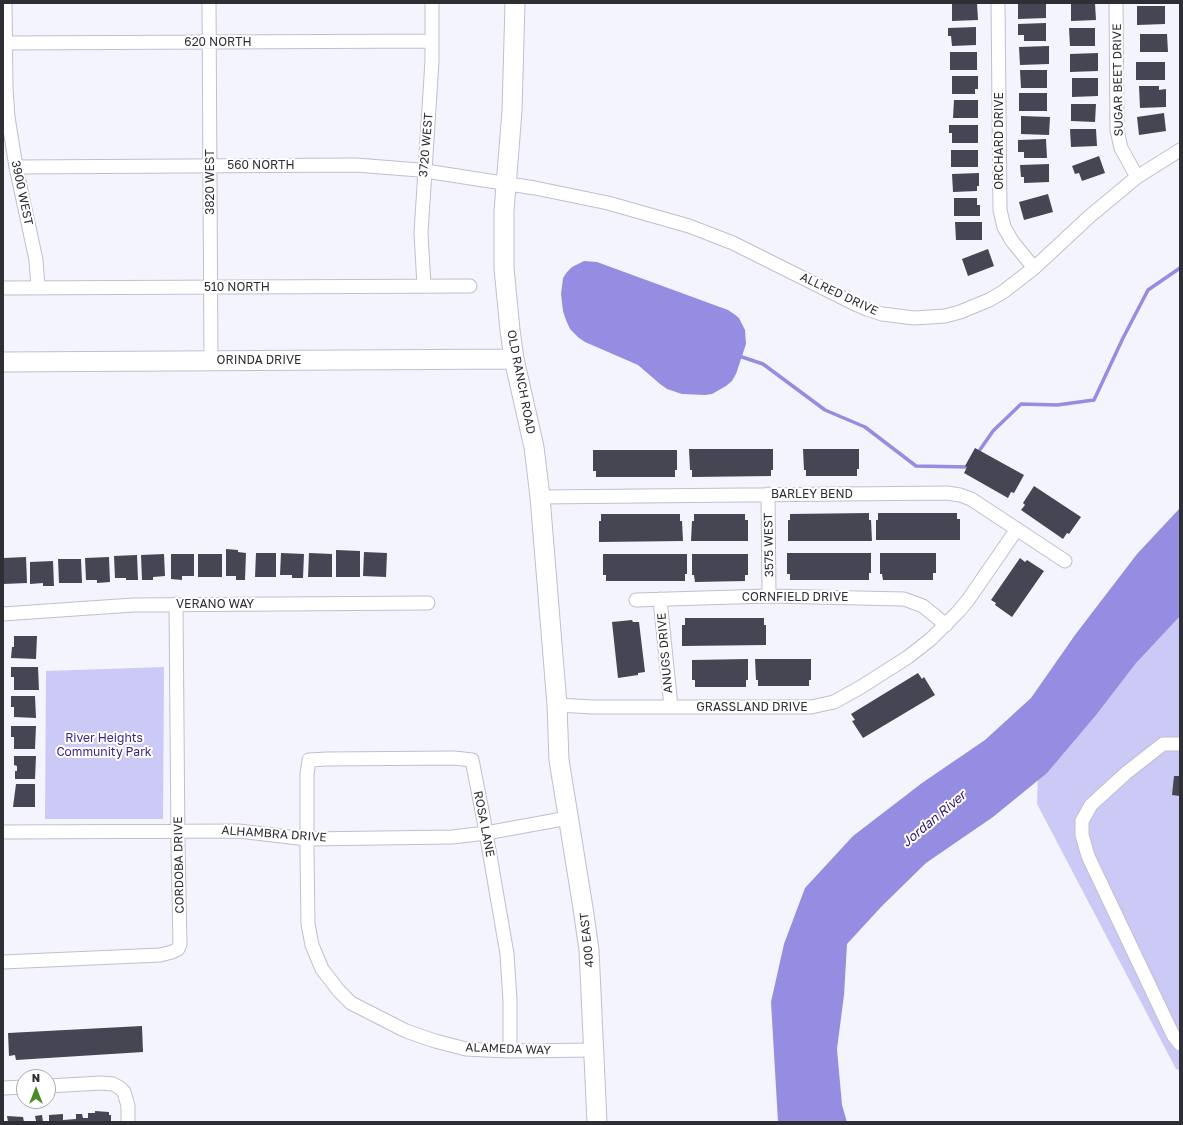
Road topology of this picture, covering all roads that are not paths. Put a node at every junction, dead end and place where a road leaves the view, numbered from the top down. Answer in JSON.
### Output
{"nodes":[{"id":1,"x":5,"y":3,"type":"edge"},
{"id":2,"x":209,"y":3,"type":"edge"},
{"id":3,"x":432,"y":3,"type":"edge"},
{"id":4,"x":515,"y":3,"type":"edge"},
{"id":5,"x":998,"y":3,"type":"edge"},
{"id":6,"x":1116,"y":3,"type":"edge"},
{"id":7,"x":431,"y":41,"type":"junction"},
{"id":8,"x":209,"y":42,"type":"junction"},
{"id":9,"x":6,"y":43,"type":"junction"},
{"id":10,"x":5,"y":89,"type":"edge"},
{"id":11,"x":1180,"y":150,"type":"edge"},
{"id":12,"x":210,"y":165,"type":"junction"},
{"id":13,"x":16,"y":167,"type":"junction"},
{"id":14,"x":424,"y":171,"type":"junction"},
{"id":15,"x":1137,"y":177,"type":"junction"},
{"id":16,"x":506,"y":184,"type":"junction"},
{"id":17,"x":1034,"y":268,"type":"junction"},
{"id":18,"x":424,"y":286,"type":"junction"},
{"id":19,"x":470,"y":286,"type":"dead end"},
{"id":20,"x":210,"y":287,"type":"junction"},
{"id":21,"x":3,"y":288,"type":"edge"},
{"id":22,"x":38,"y":288,"type":"junction"},
{"id":23,"x":514,"y":359,"type":"junction"},
{"id":24,"x":211,"y":360,"type":"junction"},
{"id":25,"x":3,"y":362,"type":"edge"},
{"id":26,"x":768,"y":494,"type":"junction"},
{"id":27,"x":540,"y":497,"type":"junction"},
{"id":28,"x":1017,"y":529,"type":"junction"},
{"id":29,"x":1065,"y":561,"type":"dead end"},
{"id":30,"x":769,"y":596,"type":"junction"},
{"id":31,"x":660,"y":599,"type":"junction"},
{"id":32,"x":636,"y":600,"type":"dead end"},
{"id":33,"x":428,"y":603,"type":"dead end"},
{"id":34,"x":176,"y":604,"type":"junction"},
{"id":35,"x":3,"y":614,"type":"edge"},
{"id":36,"x":946,"y":625,"type":"junction"},
{"id":37,"x":557,"y":705,"type":"junction"},
{"id":38,"x":670,"y":707,"type":"junction"},
{"id":39,"x":1180,"y":744,"type":"edge"},
{"id":40,"x":309,"y":760,"type":"joint"},
{"id":41,"x":559,"y":760,"type":"joint"},
{"id":42,"x":568,"y":818,"type":"junction"},
{"id":43,"x":178,"y":831,"type":"junction"},
{"id":44,"x":3,"y":832,"type":"edge"},
{"id":45,"x":486,"y":833,"type":"junction"},
{"id":46,"x":307,"y":839,"type":"junction"},
{"id":47,"x":3,"y":962,"type":"edge"},
{"id":48,"x":1180,"y":1044,"type":"edge"},
{"id":49,"x":594,"y":1050,"type":"junction"},
{"id":50,"x":510,"y":1051,"type":"junction"},
{"id":51,"x":56,"y":1086,"type":"edge"},
{"id":52,"x":16,"y":1087,"type":"edge"},
{"id":53,"x":3,"y":1088,"type":"edge"},
{"id":54,"x":128,"y":1122,"type":"edge"},
{"id":55,"x":597,"y":1122,"type":"edge"}],
"edges":[{"from":1,"to":9,"type":"street","name":"3900 WEST"},
{"from":2,"to":8,"type":"street","name":"3820 WEST"},
{"from":3,"to":7,"type":"street","name":"3720 WEST"},
{"from":4,"to":16,"type":"street","name":"OLD RANCH ROAD"},
{"from":5,"to":17,"type":"street","name":"ORCHARD DRIVE"},
{"from":6,"to":15,"type":"street","name":"SUGAR BEET DRIVE"},
{"from":7,"to":8,"type":"street","name":"620 NORTH"},
{"from":7,"to":14,"type":"street","name":"3720 WEST"},
{"from":8,"to":9,"type":"street","name":"620 NORTH"},
{"from":8,"to":12,"type":"street","name":"3820 WEST"},
{"from":9,"to":10,"type":"street","name":"3900 WEST"},
{"from":10,"to":13,"type":"street","name":"3900 WEST"},
{"from":11,"to":15,"type":"street","name":"ALLRED DRIVE"},
{"from":12,"to":13,"type":"street","name":"560 NORTH"},
{"from":12,"to":14,"type":"street","name":"560 NORTH"},
{"from":12,"to":20,"type":"street","name":"3820 WEST"},
{"from":13,"to":22,"type":"street","name":"3900 WEST"},
{"from":14,"to":16,"type":"street","name":"560 NORTH"},
{"from":14,"to":18,"type":"street","name":"3720 WEST"},
{"from":15,"to":17,"type":"street","name":"ALLRED DRIVE"},
{"from":16,"to":17,"type":"street","name":"ALLRED DRIVE"},
{"from":16,"to":23,"type":"street","name":"OLD RANCH ROAD"},
{"from":18,"to":19,"type":"street","name":"510 NORTH"},
{"from":18,"to":20,"type":"street","name":"510 NORTH"},
{"from":20,"to":22,"type":"street","name":"510 NORTH"},
{"from":20,"to":24,"type":"street","name":"3820 WEST"},
{"from":21,"to":22,"type":"street","name":"510 NORTH"},
{"from":23,"to":24,"type":"street","name":"ORINDA DRIVE"},
{"from":23,"to":27,"type":"street","name":"OLD RANCH ROAD"},
{"from":24,"to":25,"type":"street","name":"ORINDA DRIVE"},
{"from":26,"to":27,"type":"street","name":"BARLEY BEND"},
{"from":26,"to":28,"type":"street","name":"BARLEY BEND"},
{"from":26,"to":30,"type":"street","name":"3575 WEST"},
{"from":27,"to":37,"type":"street","name":"OLD RANCH ROAD"},
{"from":28,"to":29,"type":"street","name":"BARLEY BEND"},
{"from":28,"to":36,"type":"street","name":"GRASSLAND DRIVE"},
{"from":30,"to":31,"type":"street","name":"CORNFIELD DRIVE"},
{"from":30,"to":36,"type":"street","name":"CORNFIELD DRIVE"},
{"from":31,"to":32,"type":"street","name":"CORNFIELD DRIVE"},
{"from":31,"to":38,"type":"street","name":"ANUGS DRIVE"},
{"from":33,"to":34,"type":"street","name":"VERANO WAY"},
{"from":34,"to":35,"type":"street","name":"VERANO WAY"},
{"from":34,"to":43,"type":"street","name":"CORDOBA DRIVE"},
{"from":36,"to":38,"type":"street","name":"GRASSLAND DRIVE"},
{"from":37,"to":38,"type":"street","name":"GRASSLAND DRIVE"},
{"from":37,"to":41,"type":"street","name":"OLD RANCH ROAD"},
{"from":39,"to":48,"type":"street"},
{"from":40,"to":45,"type":"street","name":"ROSA LANE"},
{"from":40,"to":46,"type":"street","name":"ALAMEDA WAY"},
{"from":41,"to":42,"type":"street","name":"400 EAST"},
{"from":42,"to":45,"type":"street","name":"ALHAMBRA DRIVE"},
{"from":42,"to":49,"type":"street","name":"400 EAST"},
{"from":43,"to":44,"type":"street","name":"ALHAMBRA DRIVE"},
{"from":43,"to":46,"type":"street","name":"ALHAMBRA DRIVE"},
{"from":43,"to":47,"type":"street","name":"CORDOBA DRIVE"},
{"from":45,"to":46,"type":"street","name":"ALHAMBRA DRIVE"},
{"from":45,"to":50,"type":"street","name":"ROSA LANE"},
{"from":46,"to":50,"type":"street","name":"ALAMEDA WAY"},
{"from":49,"to":50,"type":"street","name":"ALAMEDA WAY"},
{"from":49,"to":55,"type":"street","name":"400 EAST"},
{"from":51,"to":54,"type":"street"},
{"from":52,"to":53,"type":"street"}]}
